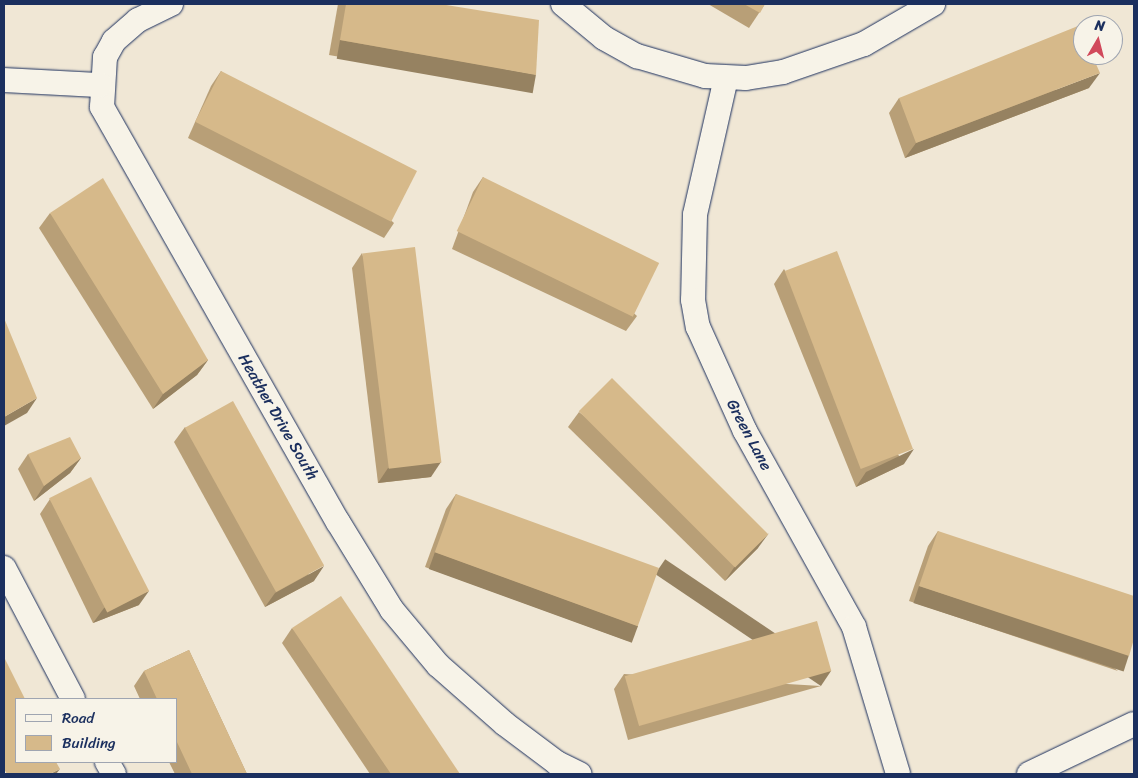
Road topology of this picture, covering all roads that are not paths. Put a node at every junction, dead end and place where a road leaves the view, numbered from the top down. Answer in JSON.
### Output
{"nodes":[{"id":1,"x":171,"y":4,"type":"edge"},
{"id":2,"x":563,"y":4,"type":"edge"},
{"id":3,"x":933,"y":4,"type":"edge"},
{"id":4,"x":726,"y":78,"type":"junction"},
{"id":5,"x":4,"y":80,"type":"edge"},
{"id":6,"x":100,"y":85,"type":"junction"},
{"id":7,"x":4,"y":568,"type":"edge"},
{"id":8,"x":72,"y":698,"type":"edge"},
{"id":9,"x":1134,"y":724,"type":"edge"},
{"id":10,"x":107,"y":763,"type":"edge"},
{"id":11,"x":114,"y":774,"type":"edge"},
{"id":12,"x":580,"y":774,"type":"edge"},
{"id":13,"x":898,"y":774,"type":"edge"},
{"id":14,"x":1029,"y":774,"type":"edge"}],
"edges":[{"from":1,"to":6,"type":"street","name":"Heather Drive South"},
{"from":2,"to":4,"type":"street"},
{"from":3,"to":4,"type":"street"},
{"from":4,"to":13,"type":"street","name":"Green Lane"},
{"from":5,"to":6,"type":"street"},
{"from":6,"to":12,"type":"street","name":"Heather Drive South"},
{"from":7,"to":8,"type":"street"},
{"from":9,"to":14,"type":"street"},
{"from":10,"to":11,"type":"street"}]}
